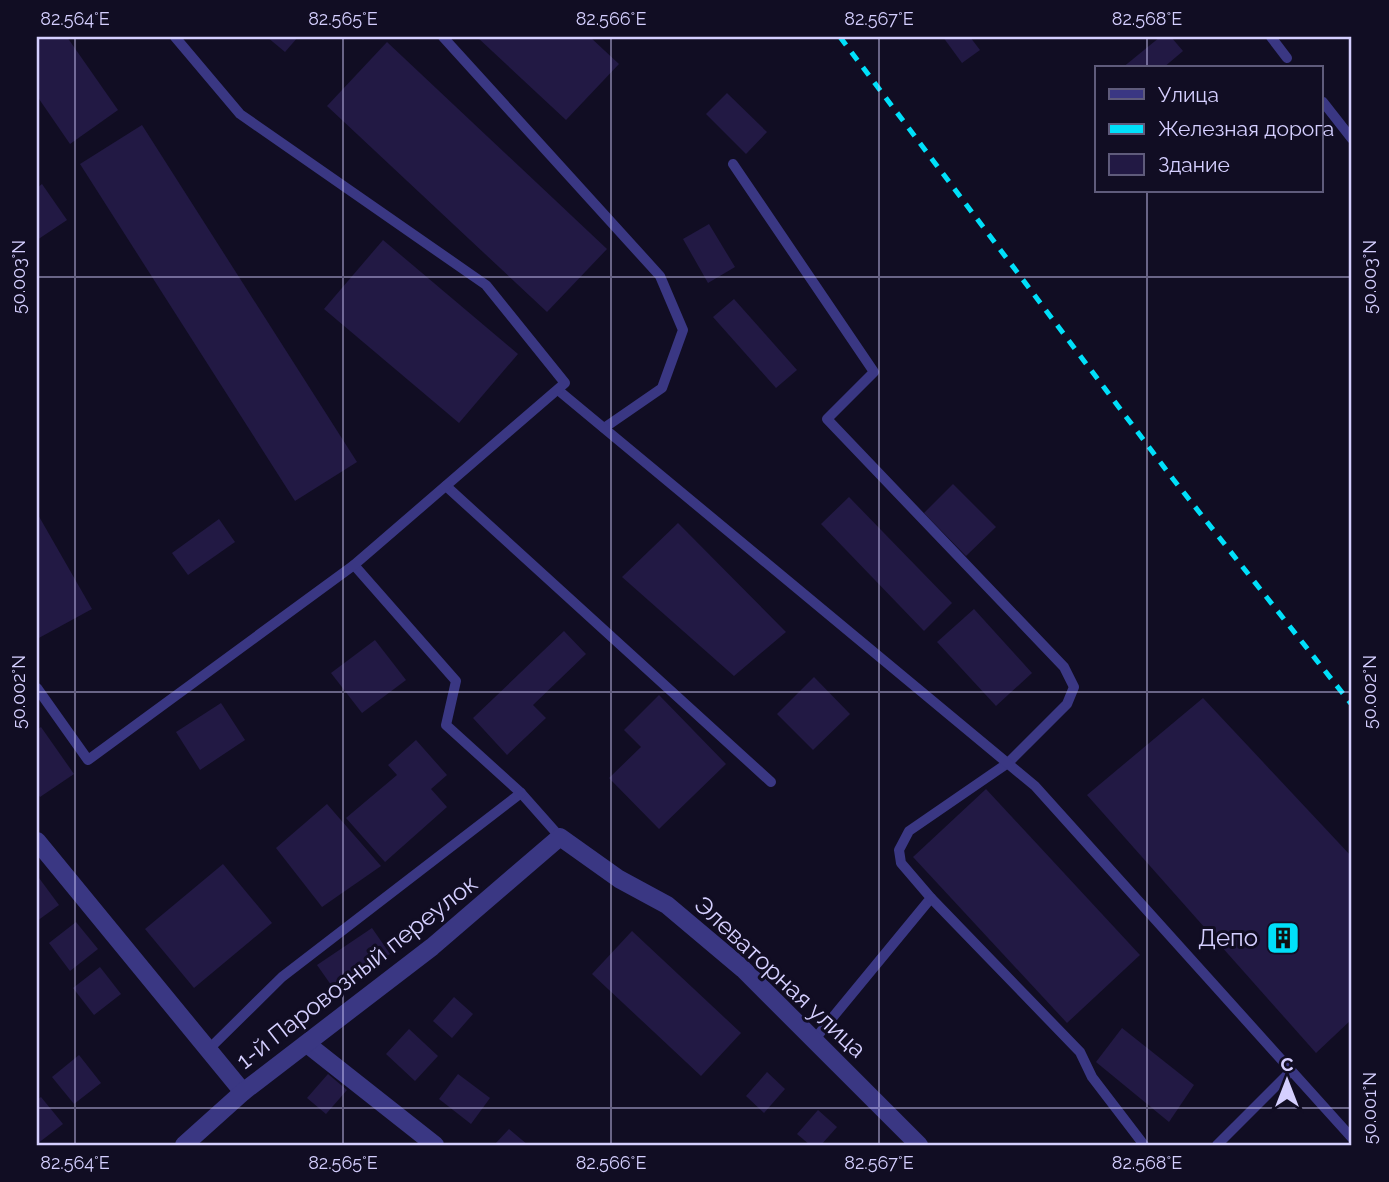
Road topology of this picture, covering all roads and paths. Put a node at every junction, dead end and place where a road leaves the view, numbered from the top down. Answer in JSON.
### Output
{"nodes":[{"id":1,"x":175,"y":37,"type":"edge"},
{"id":2,"x":443,"y":37,"type":"edge"},
{"id":3,"x":1270,"y":37,"type":"edge"},
{"id":4,"x":1287,"y":58,"type":"dead end"},
{"id":5,"x":1322,"y":103,"type":"edge"},
{"id":6,"x":1352,"y":139,"type":"edge"},
{"id":7,"x":733,"y":164,"type":"dead end"},
{"id":8,"x":558,"y":390,"type":"junction"},
{"id":9,"x":604,"y":428,"type":"junction"},
{"id":10,"x":446,"y":486,"type":"junction"},
{"id":11,"x":354,"y":565,"type":"junction"},
{"id":12,"x":37,"y":688,"type":"edge"},
{"id":13,"x":1007,"y":763,"type":"junction"},
{"id":14,"x":771,"y":782,"type":"dead end"},
{"id":15,"x":521,"y":793,"type":"junction"},
{"id":16,"x":560,"y":837,"type":"junction"},
{"id":17,"x":37,"y":841,"type":"edge"},
{"id":18,"x":932,"y":898,"type":"junction"},
{"id":19,"x":814,"y":1040,"type":"junction"},
{"id":20,"x":307,"y":1044,"type":"junction"},
{"id":21,"x":209,"y":1049,"type":"junction"},
{"id":22,"x":1292,"y":1071,"type":"junction"},
{"id":23,"x":243,"y":1092,"type":"junction"},
{"id":24,"x":1352,"y":1138,"type":"edge"},
{"id":25,"x":184,"y":1145,"type":"edge"},
{"id":26,"x":435,"y":1145,"type":"edge"},
{"id":27,"x":919,"y":1145,"type":"edge"},
{"id":28,"x":1144,"y":1145,"type":"edge"},
{"id":29,"x":1217,"y":1145,"type":"edge"}],
"edges":[{"from":1,"to":8,"type":"lane"},
{"from":2,"to":9,"type":"lane"},
{"from":3,"to":4,"type":"lane"},
{"from":5,"to":6,"type":"lane"},
{"from":7,"to":13,"type":"lane"},
{"from":8,"to":9,"type":"lane"},
{"from":8,"to":10,"type":"lane"},
{"from":9,"to":13,"type":"lane"},
{"from":10,"to":11,"type":"lane"},
{"from":10,"to":14,"type":"lane"},
{"from":11,"to":12,"type":"lane"},
{"from":11,"to":15,"type":"lane"},
{"from":13,"to":18,"type":"lane"},
{"from":13,"to":22,"type":"lane"},
{"from":15,"to":16,"type":"lane"},
{"from":15,"to":21,"type":"lane"},
{"from":16,"to":19,"type":"street","name":"Элеваторная улица"},
{"from":16,"to":20,"type":"street","name":"1-й Паровозный переулок"},
{"from":17,"to":21,"type":"street"},
{"from":18,"to":19,"type":"lane"},
{"from":18,"to":28,"type":"lane"},
{"from":19,"to":27,"type":"street","name":"Элеваторная улица"},
{"from":20,"to":23,"type":"street","name":"1-й Паровозный переулок"},
{"from":20,"to":26,"type":"street"},
{"from":21,"to":23,"type":"street"},
{"from":22,"to":24,"type":"lane"},
{"from":22,"to":29,"type":"lane"},
{"from":23,"to":25,"type":"street","name":"1-й Паровозный переулок"}]}
